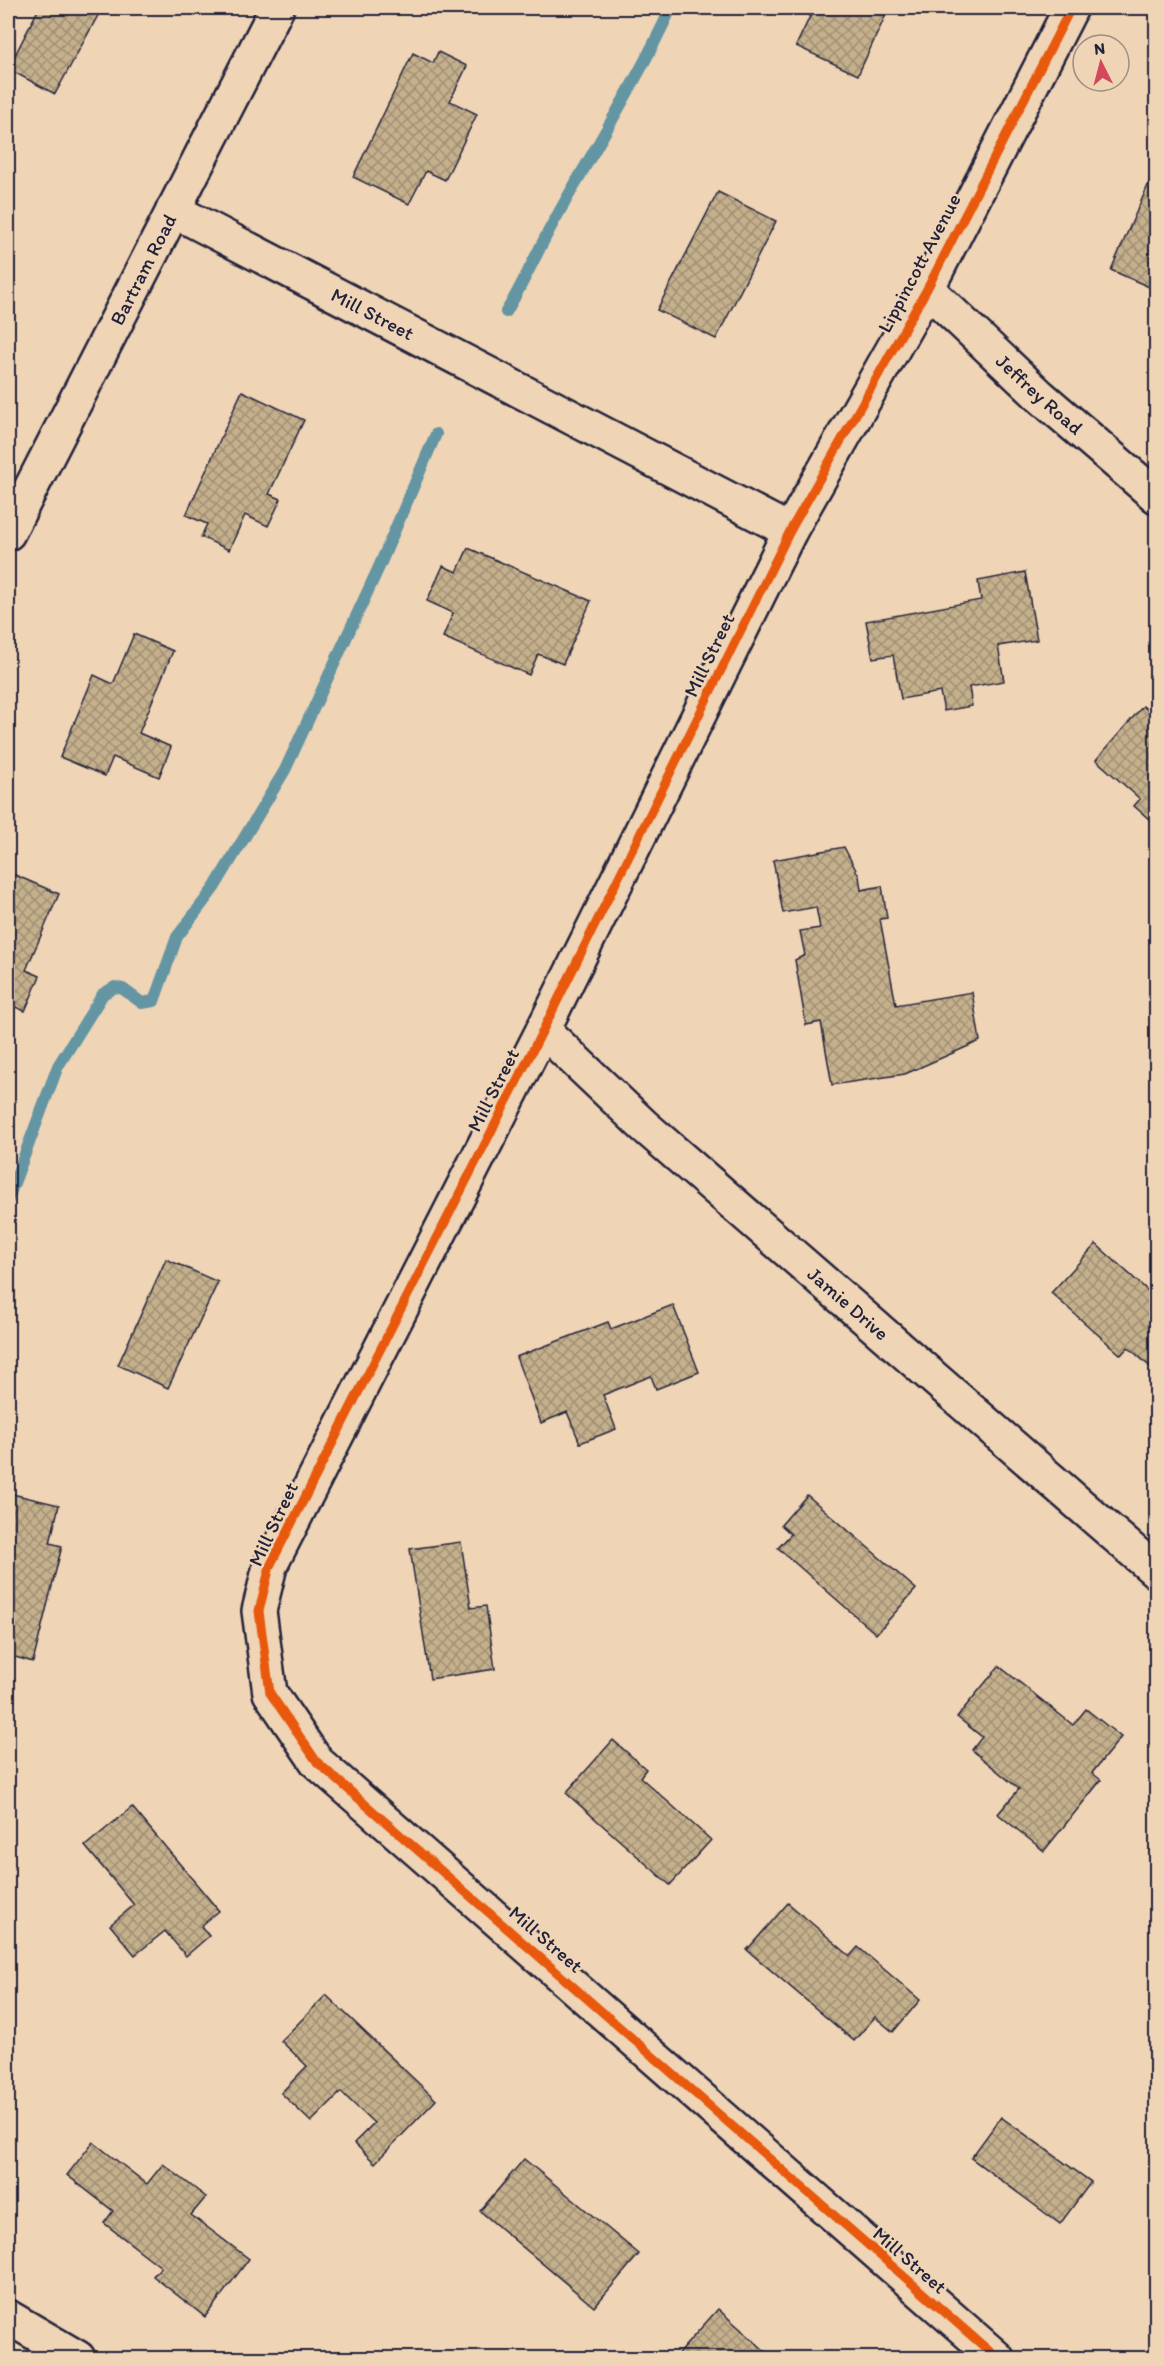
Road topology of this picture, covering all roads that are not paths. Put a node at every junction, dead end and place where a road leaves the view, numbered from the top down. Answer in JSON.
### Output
{"nodes":[{"id":1,"x":277,"y":8,"type":"edge"},
{"id":2,"x":1071,"y":8,"type":"edge"},
{"id":3,"x":173,"y":210,"type":"junction"},
{"id":4,"x":927,"y":289,"type":"junction"},
{"id":5,"x":1156,"y":496,"type":"edge"},
{"id":6,"x":790,"y":531,"type":"junction"},
{"id":7,"x":8,"y":532,"type":"edge"},
{"id":8,"x":543,"y":1030,"type":"junction"},
{"id":9,"x":1156,"y":1571,"type":"edge"},
{"id":10,"x":8,"y":2317,"type":"edge"},
{"id":11,"x":78,"y":2358,"type":"edge"},
{"id":12,"x":997,"y":2358,"type":"edge"}],
"edges":[{"from":1,"to":3,"type":"street","name":"Bartram Road"},
{"from":2,"to":4,"type":"street","name":"Lippincott Avenue"},
{"from":3,"to":6,"type":"street","name":"Mill Street"},
{"from":3,"to":7,"type":"street","name":"Bartram Road"},
{"from":4,"to":5,"type":"street","name":"Jeffrey Road"},
{"from":4,"to":6,"type":"street","name":"Lippincott Avenue"},
{"from":6,"to":8,"type":"street","name":"Mill Street"},
{"from":8,"to":9,"type":"street","name":"Jamie Drive"},
{"from":8,"to":12,"type":"street","name":"Mill Street"},
{"from":10,"to":11,"type":"street"}]}
